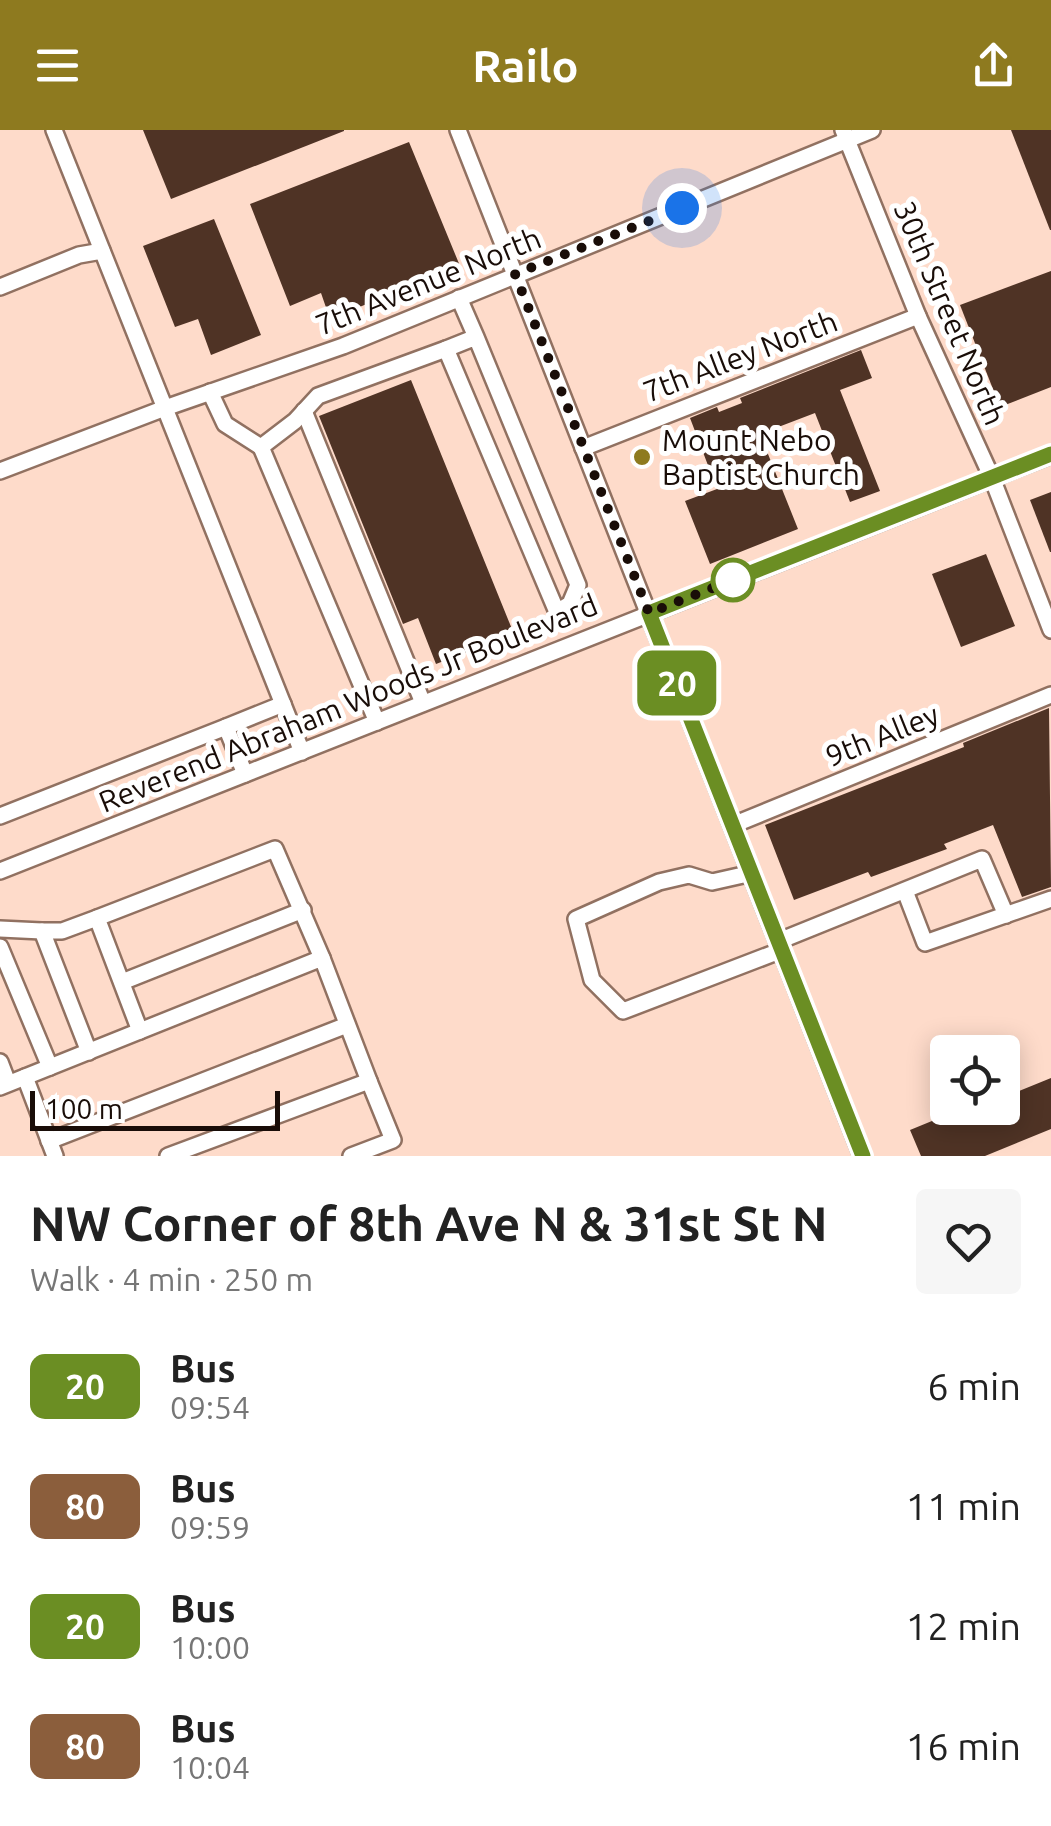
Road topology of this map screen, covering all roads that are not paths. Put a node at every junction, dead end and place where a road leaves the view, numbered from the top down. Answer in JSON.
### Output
{"nodes":[{"id":1,"x":54,"y":130,"type":"edge"},
{"id":2,"x":458,"y":130,"type":"edge"},
{"id":3,"x":872,"y":130,"type":"edge"},
{"id":4,"x":844,"y":135,"type":"edge"},
{"id":5,"x":102,"y":251,"type":"junction"},
{"id":6,"x":515,"y":274,"type":"junction"},
{"id":7,"x":0,"y":288,"type":"edge"},
{"id":8,"x":460,"y":298,"type":"junction"},
{"id":9,"x":918,"y":316,"type":"junction"},
{"id":10,"x":476,"y":338,"type":"junction"},
{"id":11,"x":446,"y":348,"type":"junction"},
{"id":12,"x":210,"y":392,"type":"junction"},
{"id":13,"x":165,"y":408,"type":"junction"},
{"id":14,"x":304,"y":412,"type":"junction"},
{"id":15,"x":261,"y":446,"type":"junction"},
{"id":16,"x":583,"y":448,"type":"junction"},
{"id":17,"x":1051,"y":454,"type":"edge"},
{"id":18,"x":0,"y":471,"type":"edge"},
{"id":19,"x":992,"y":478,"type":"junction"},
{"id":20,"x":557,"y":612,"type":"junction"},
{"id":21,"x":649,"y":613,"type":"junction"},
{"id":22,"x":1051,"y":630,"type":"edge"},
{"id":23,"x":571,"y":644,"type":"junction"},
{"id":24,"x":1051,"y":696,"type":"edge"},
{"id":25,"x":423,"y":703,"type":"junction"},
{"id":26,"x":283,"y":704,"type":"junction"},
{"id":27,"x":377,"y":722,"type":"junction"},
{"id":28,"x":226,"y":727,"type":"junction"},
{"id":29,"x":302,"y":752,"type":"junction"},
{"id":30,"x":245,"y":774,"type":"junction"},
{"id":31,"x":0,"y":816,"type":"edge"},
{"id":32,"x":733,"y":824,"type":"junction"},
{"id":33,"x":0,"y":871,"type":"edge"},
{"id":34,"x":752,"y":872,"type":"junction"},
{"id":35,"x":905,"y":892,"type":"junction"},
{"id":36,"x":1051,"y":900,"type":"edge"},
{"id":37,"x":303,"y":910,"type":"junction"},
{"id":38,"x":1006,"y":915,"type":"junction"},
{"id":39,"x":96,"y":918,"type":"junction"},
{"id":40,"x":0,"y":929,"type":"edge"},
{"id":41,"x":42,"y":931,"type":"junction"},
{"id":42,"x":780,"y":946,"type":"junction"},
{"id":43,"x":0,"y":947,"type":"edge"},
{"id":44,"x":322,"y":958,"type":"junction"},
{"id":45,"x":122,"y":982,"type":"junction"},
{"id":46,"x":347,"y":1025,"type":"junction"},
{"id":47,"x":140,"y":1031,"type":"junction"},
{"id":48,"x":88,"y":1052,"type":"junction"},
{"id":49,"x":0,"y":1062,"type":"edge"},
{"id":50,"x":50,"y":1067,"type":"junction"},
{"id":51,"x":25,"y":1077,"type":"junction"},
{"id":52,"x":368,"y":1080,"type":"junction"},
{"id":53,"x":4,"y":1085,"type":"edge"},
{"id":54,"x":52,"y":1149,"type":"edge"},
{"id":55,"x":168,"y":1156,"type":"edge"},
{"id":56,"x":351,"y":1156,"type":"edge"},
{"id":57,"x":862,"y":1156,"type":"edge"}],
"edges":[{"from":1,"to":5,"type":"street"},
{"from":2,"to":6,"type":"street"},
{"from":3,"to":4,"type":"street","name":"7th Avenue North"},
{"from":4,"to":6,"type":"street","name":"7th Avenue North"},
{"from":4,"to":9,"type":"street","name":"30th Street North"},
{"from":5,"to":7,"type":"street"},
{"from":5,"to":13,"type":"street"},
{"from":6,"to":8,"type":"street","name":"7th Avenue North"},
{"from":6,"to":16,"type":"street"},
{"from":8,"to":10,"type":"street"},
{"from":8,"to":12,"type":"street","name":"7th Avenue North"},
{"from":9,"to":16,"type":"street","name":"7th Alley North"},
{"from":9,"to":19,"type":"street","name":"30th Street North"},
{"from":10,"to":11,"type":"street"},
{"from":10,"to":20,"type":"street"},
{"from":11,"to":14,"type":"street"},
{"from":11,"to":20,"type":"street"},
{"from":12,"to":13,"type":"street","name":"7th Avenue North"},
{"from":12,"to":15,"type":"street"},
{"from":13,"to":18,"type":"street","name":"7th Avenue North"},
{"from":13,"to":26,"type":"street"},
{"from":14,"to":15,"type":"street"},
{"from":14,"to":25,"type":"street"},
{"from":15,"to":27,"type":"street"},
{"from":16,"to":21,"type":"street"},
{"from":17,"to":19,"type":"street","name":"Reverend Abraham Woods Jr Boulevard"},
{"from":19,"to":21,"type":"street","name":"Reverend Abraham Woods Jr Boulevard"},
{"from":19,"to":22,"type":"street","name":"30th Street North"},
{"from":20,"to":23,"type":"street"},
{"from":21,"to":23,"type":"street","name":"Reverend Abraham Woods Jr Boulevard"},
{"from":21,"to":32,"type":"street"},
{"from":23,"to":25,"type":"street","name":"Reverend Abraham Woods Jr Boulevard"},
{"from":24,"to":32,"type":"street","name":"9th Alley"},
{"from":25,"to":27,"type":"street","name":"Reverend Abraham Woods Jr Boulevard"},
{"from":26,"to":28,"type":"street"},
{"from":26,"to":29,"type":"street"},
{"from":27,"to":29,"type":"street","name":"Reverend Abraham Woods Jr Boulevard"},
{"from":28,"to":30,"type":"street"},
{"from":28,"to":31,"type":"street"},
{"from":29,"to":30,"type":"street","name":"Reverend Abraham Woods Jr Boulevard"},
{"from":30,"to":33,"type":"street","name":"Reverend Abraham Woods Jr Boulevard"},
{"from":32,"to":34,"type":"street"},
{"from":34,"to":42,"type":"street"},
{"from":34,"to":42,"type":"street"},
{"from":35,"to":38,"type":"street"},
{"from":35,"to":38,"type":"street"},
{"from":35,"to":42,"type":"street"},
{"from":36,"to":38,"type":"street"},
{"from":37,"to":39,"type":"street"},
{"from":37,"to":44,"type":"street"},
{"from":37,"to":45,"type":"street"},
{"from":39,"to":41,"type":"street"},
{"from":39,"to":45,"type":"street"},
{"from":40,"to":41,"type":"street"},
{"from":41,"to":48,"type":"street"},
{"from":42,"to":57,"type":"street"},
{"from":43,"to":50,"type":"street"},
{"from":44,"to":46,"type":"street"},
{"from":44,"to":47,"type":"street"},
{"from":45,"to":47,"type":"street"},
{"from":46,"to":52,"type":"street"},
{"from":46,"to":54,"type":"street"},
{"from":47,"to":48,"type":"street"},
{"from":48,"to":50,"type":"street"},
{"from":49,"to":53,"type":"street"},
{"from":50,"to":51,"type":"street"},
{"from":51,"to":53,"type":"street"},
{"from":51,"to":54,"type":"street"},
{"from":52,"to":55,"type":"street"},
{"from":52,"to":56,"type":"street"}]}
